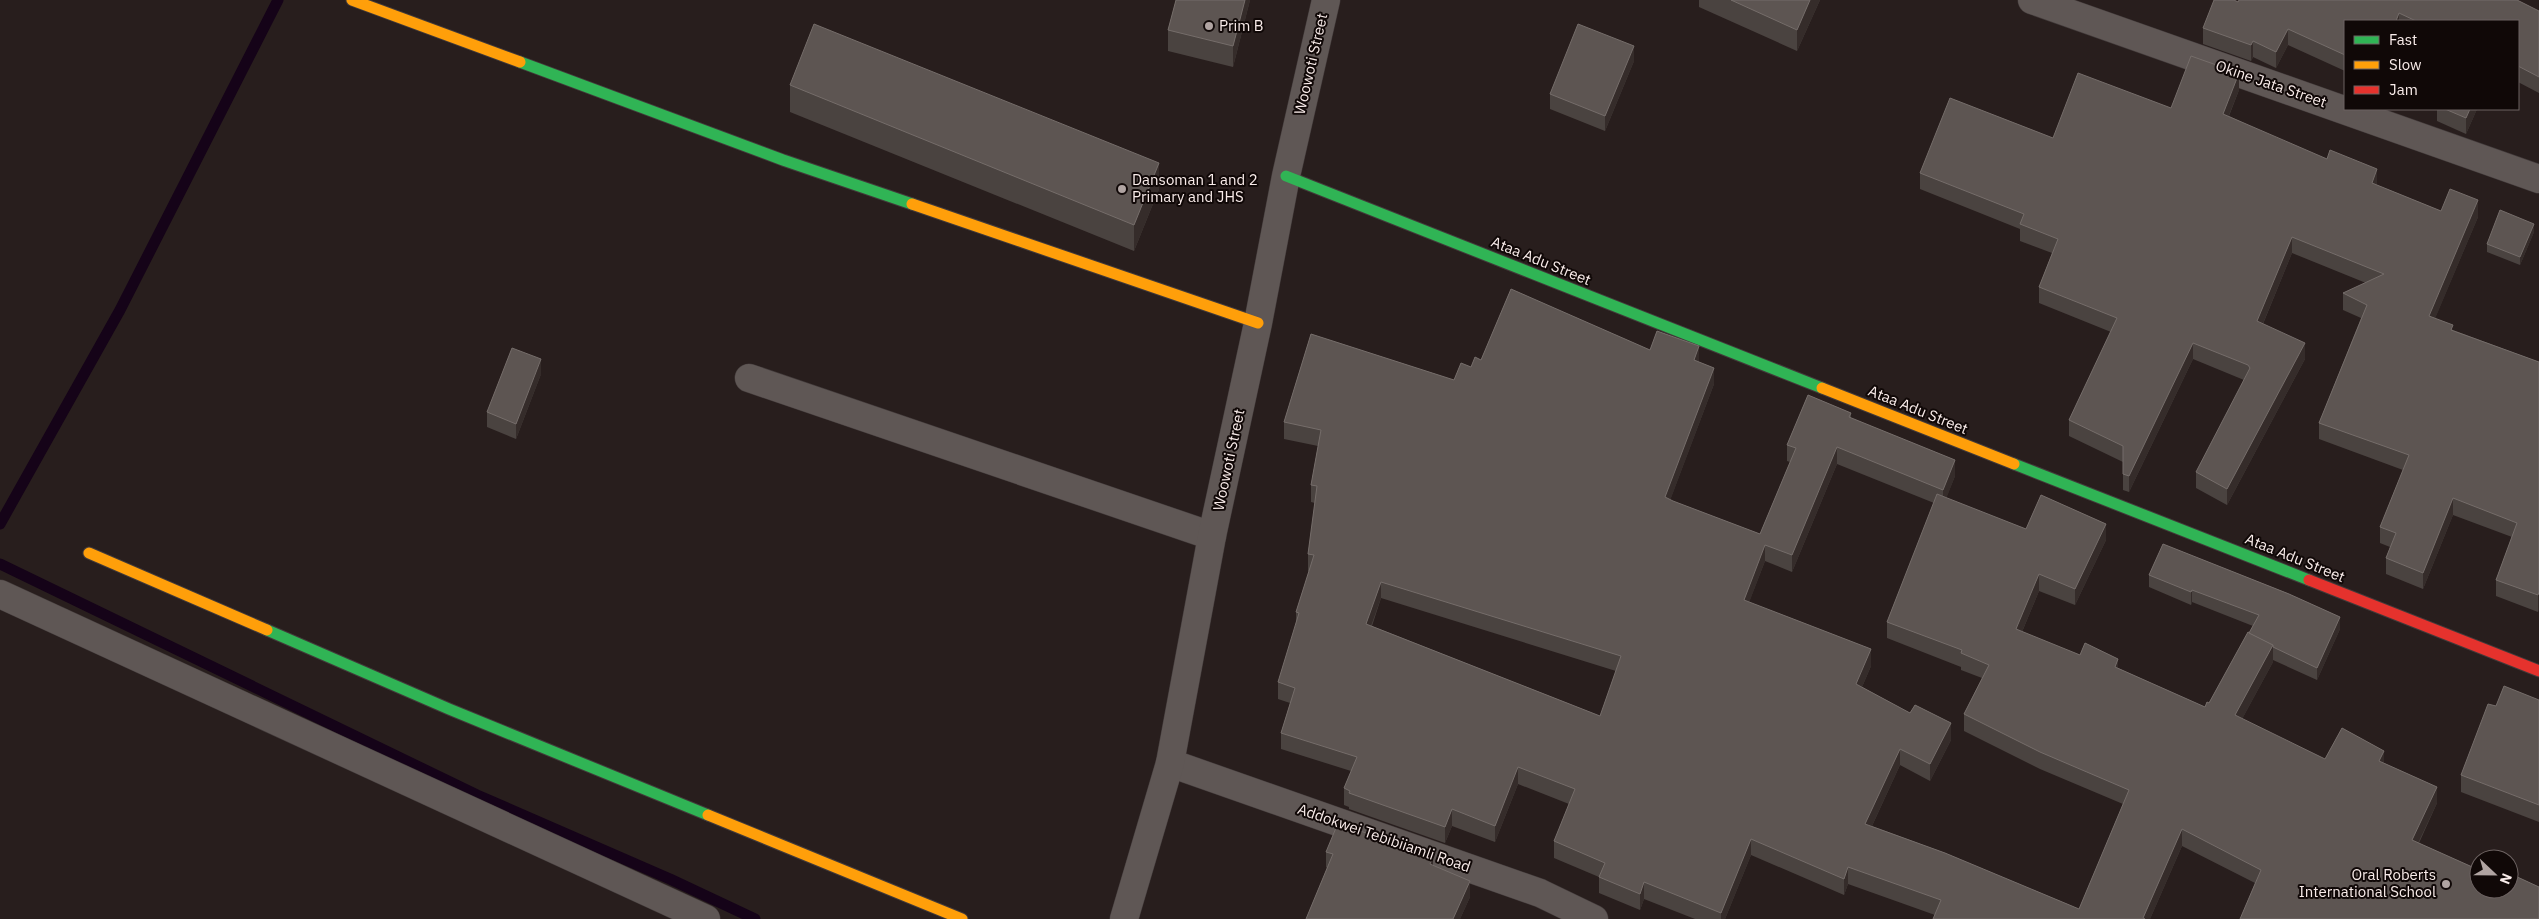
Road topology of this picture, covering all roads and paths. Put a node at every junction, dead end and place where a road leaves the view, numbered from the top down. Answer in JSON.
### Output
{"nodes":[{"id":1,"x":352,"y":0,"type":"edge"},
{"id":2,"x":1326,"y":0,"type":"edge"},
{"id":3,"x":2032,"y":0,"type":"edge"},
{"id":4,"x":1286,"y":176,"type":"junction"},
{"id":5,"x":2539,"y":179,"type":"edge"},
{"id":6,"x":1258,"y":323,"type":"junction"},
{"id":7,"x":749,"y":378,"type":"dead end"},
{"id":8,"x":1212,"y":536,"type":"junction"},
{"id":9,"x":89,"y":553,"type":"dead end"},
{"id":10,"x":0,"y":594,"type":"edge"},
{"id":11,"x":2539,"y":671,"type":"edge"},
{"id":12,"x":1170,"y":763,"type":"junction"},
{"id":13,"x":706,"y":919,"type":"edge"},
{"id":14,"x":962,"y":919,"type":"edge"},
{"id":15,"x":1124,"y":919,"type":"edge"},
{"id":16,"x":1594,"y":919,"type":"edge"}],
"edges":[{"from":1,"to":6,"type":"street"},
{"from":2,"to":4,"type":"street","name":"Woowoti Street"},
{"from":3,"to":5,"type":"street","name":"Okine Jata Street"},
{"from":4,"to":6,"type":"street","name":"Woowoti Street"},
{"from":4,"to":11,"type":"street","name":"Ataa Adu Street"},
{"from":6,"to":8,"type":"street","name":"Woowoti Street"},
{"from":7,"to":8,"type":"street"},
{"from":8,"to":12,"type":"street","name":"Woowoti Street"},
{"from":9,"to":14,"type":"street"},
{"from":10,"to":13,"type":"street"},
{"from":12,"to":15,"type":"street","name":"Woowoti Street"},
{"from":12,"to":16,"type":"street","name":"Addokwei Tebibiiamli Road"}]}
